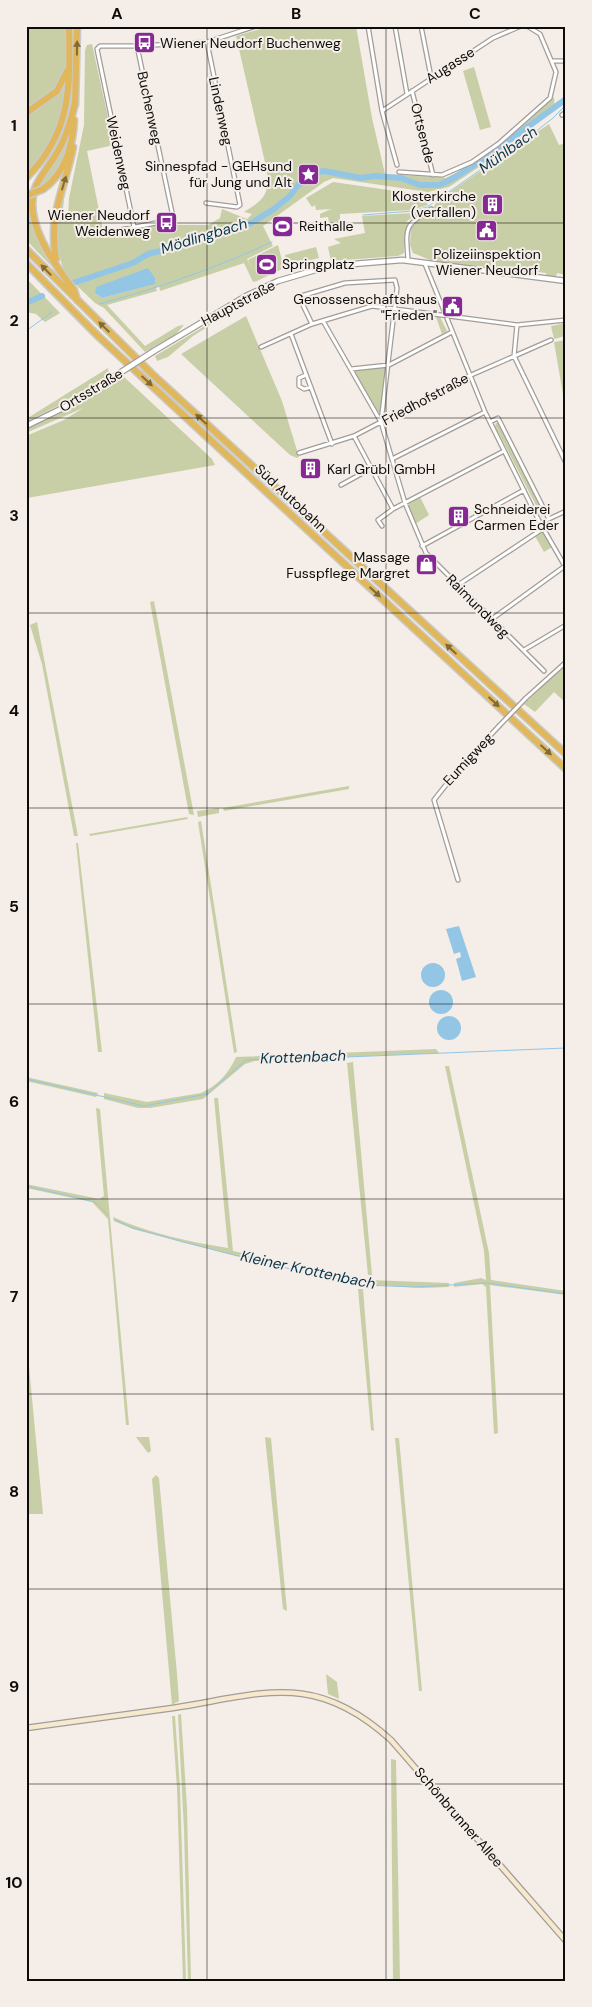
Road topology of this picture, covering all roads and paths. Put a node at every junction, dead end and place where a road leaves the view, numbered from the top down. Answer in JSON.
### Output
{"nodes":[{"id":1,"x":256,"y":26,"type":"edge"},
{"id":2,"x":368,"y":26,"type":"edge"},
{"id":3,"x":395,"y":26,"type":"edge"},
{"id":4,"x":421,"y":26,"type":"edge"},
{"id":5,"x":521,"y":26,"type":"edge"},
{"id":6,"x":528,"y":26,"type":"edge"},
{"id":7,"x":68,"y":27,"type":"edge"},
{"id":8,"x":77,"y":27,"type":"edge"},
{"id":9,"x":207,"y":42,"type":"junction"},
{"id":10,"x":137,"y":46,"type":"junction"},
{"id":11,"x":552,"y":61,"type":"junction"},
{"id":12,"x":566,"y":61,"type":"edge"},
{"id":13,"x":68,"y":62,"type":"junction"},
{"id":14,"x":431,"y":78,"type":"junction"},
{"id":15,"x":412,"y":91,"type":"junction"},
{"id":16,"x":407,"y":94,"type":"junction"},
{"id":17,"x":75,"y":102,"type":"junction"},
{"id":18,"x":382,"y":111,"type":"junction"},
{"id":19,"x":566,"y":112,"type":"edge"},
{"id":20,"x":26,"y":113,"type":"edge"},
{"id":21,"x":562,"y":114,"type":"dead end"},
{"id":22,"x":397,"y":165,"type":"dead end"},
{"id":23,"x":400,"y":172,"type":"dead end"},
{"id":24,"x":433,"y":175,"type":"junction"},
{"id":25,"x":26,"y":178,"type":"edge"},
{"id":26,"x":26,"y":184,"type":"edge"},
{"id":27,"x":27,"y":195,"type":"edge"},
{"id":28,"x":206,"y":203,"type":"dead end"},
{"id":29,"x":431,"y":208,"type":"dead end"},
{"id":30,"x":134,"y":227,"type":"junction"},
{"id":31,"x":105,"y":233,"type":"dead end"},
{"id":32,"x":26,"y":250,"type":"edge"},
{"id":33,"x":408,"y":260,"type":"junction"},
{"id":34,"x":26,"y":262,"type":"edge"},
{"id":35,"x":425,"y":264,"type":"junction"},
{"id":36,"x":57,"y":265,"type":"junction"},
{"id":37,"x":566,"y":281,"type":"edge"},
{"id":38,"x":77,"y":301,"type":"junction"},
{"id":39,"x":394,"y":309,"type":"junction"},
{"id":40,"x":446,"y":316,"type":"junction"},
{"id":41,"x":566,"y":320,"type":"edge"},
{"id":42,"x":323,"y":321,"type":"junction"},
{"id":43,"x":312,"y":324,"type":"junction"},
{"id":44,"x":517,"y":325,"type":"junction"},
{"id":45,"x":452,"y":332,"type":"junction"},
{"id":46,"x":290,"y":334,"type":"junction"},
{"id":47,"x":551,"y":340,"type":"dead end"},
{"id":48,"x":261,"y":347,"type":"dead end"},
{"id":49,"x":154,"y":351,"type":"joint"},
{"id":50,"x":514,"y":356,"type":"junction"},
{"id":51,"x":388,"y":365,"type":"junction"},
{"id":52,"x":351,"y":369,"type":"junction"},
{"id":53,"x":306,"y":375,"type":"junction"},
{"id":54,"x":470,"y":376,"type":"junction"},
{"id":55,"x":311,"y":387,"type":"junction"},
{"id":56,"x":485,"y":412,"type":"junction"},
{"id":57,"x":381,"y":422,"type":"junction"},
{"id":58,"x":490,"y":422,"type":"junction"},
{"id":59,"x":26,"y":426,"type":"edge"},
{"id":60,"x":354,"y":436,"type":"junction"},
{"id":61,"x":332,"y":444,"type":"junction"},
{"id":62,"x":504,"y":450,"type":"junction"},
{"id":63,"x":298,"y":453,"type":"dead end"},
{"id":64,"x":392,"y":459,"type":"junction"},
{"id":65,"x":566,"y":463,"type":"edge"},
{"id":66,"x":370,"y":469,"type":"junction"},
{"id":67,"x":341,"y":486,"type":"dead end"},
{"id":68,"x":524,"y":490,"type":"junction"},
{"id":69,"x":405,"y":503,"type":"junction"},
{"id":70,"x":393,"y":509,"type":"junction"},
{"id":71,"x":566,"y":511,"type":"edge"},
{"id":72,"x":548,"y":519,"type":"junction"},
{"id":73,"x":540,"y":523,"type":"junction"},
{"id":74,"x":382,"y":526,"type":"dead end"},
{"id":75,"x":544,"y":528,"type":"junction"},
{"id":76,"x":422,"y":546,"type":"junction"},
{"id":77,"x":565,"y":567,"type":"edge"},
{"id":78,"x":458,"y":585,"type":"junction"},
{"id":79,"x":492,"y":619,"type":"junction"},
{"id":80,"x":566,"y":624,"type":"edge"},
{"id":81,"x":524,"y":650,"type":"junction"},
{"id":82,"x":566,"y":662,"type":"edge"},
{"id":83,"x":544,"y":671,"type":"dead end"},
{"id":84,"x":566,"y":754,"type":"edge"},
{"id":85,"x":566,"y":769,"type":"edge"},
{"id":86,"x":458,"y":880,"type":"dead end"},
{"id":87,"x":26,"y":1728,"type":"edge"},
{"id":88,"x":566,"y":1940,"type":"edge"}],
"edges":[{"from":1,"to":9,"type":"street"},
{"from":2,"to":18,"type":"street"},
{"from":3,"to":16,"type":"street"},
{"from":4,"to":14,"type":"street"},
{"from":5,"to":14,"type":"street","name":"Augasse"},
{"from":6,"to":11,"type":"street"},
{"from":7,"to":13,"type":"highway"},
{"from":17,"to":8,"type":"highway","one_way":true},
{"from":9,"to":10,"type":"street"},
{"from":9,"to":28,"type":"street","name":"Lindenweg"},
{"from":10,"to":30,"type":"street","name":"Buchenweg"},
{"from":10,"to":30,"type":"street","name":"Weidenweg"},
{"from":11,"to":12,"type":"street"},
{"from":11,"to":24,"type":"street"},
{"from":13,"to":20,"type":"highway"},
{"from":13,"to":25,"type":"highway"},
{"from":14,"to":15,"type":"street","name":"Augasse"},
{"from":15,"to":16,"type":"street","name":"Augasse"},
{"from":15,"to":24,"type":"street","name":"Ortsende"},
{"from":16,"to":18,"type":"street","name":"Augasse"},
{"from":17,"to":26,"type":"highway"},
{"from":17,"to":27,"type":"highway","bridge":true},
{"from":36,"to":17,"type":"highway","one_way":true},
{"from":17,"to":36,"type":"highway"},
{"from":18,"to":22,"type":"street"},
{"from":19,"to":21,"type":"street"},
{"from":23,"to":24,"type":"street"},
{"from":29,"to":33,"type":"street"},
{"from":30,"to":31,"type":"street"},
{"from":38,"to":32,"type":"highway","name":"Süd Autobahn","one_way":true},
{"from":33,"to":35,"type":"street","name":"Hauptstraße"},
{"from":33,"to":49,"type":"street","name":"Hauptstraße"},
{"from":34,"to":85,"type":"highway","name":"Süd Autobahn","one_way":true},
{"from":35,"to":37,"type":"street","name":"Hauptstraße"},
{"from":35,"to":40,"type":"street"},
{"from":36,"to":38,"type":"highway"},
{"from":84,"to":38,"type":"highway","name":"Süd Autobahn","one_way":true},
{"from":39,"to":40,"type":"street"},
{"from":39,"to":42,"type":"street"},
{"from":39,"to":43,"type":"street"},
{"from":39,"to":51,"type":"street"},
{"from":40,"to":44,"type":"street"},
{"from":40,"to":45,"type":"street"},
{"from":41,"to":44,"type":"street"},
{"from":42,"to":43,"type":"street"},
{"from":42,"to":52,"type":"street"},
{"from":43,"to":46,"type":"street"},
{"from":44,"to":50,"type":"street"},
{"from":45,"to":51,"type":"street"},
{"from":45,"to":54,"type":"street"},
{"from":46,"to":48,"type":"street"},
{"from":46,"to":53,"type":"street"},
{"from":47,"to":50,"type":"street","name":"Friedhofstraße"},
{"from":49,"to":59,"type":"street","name":"Ortsstraße","bridge":true},
{"from":50,"to":54,"type":"street","name":"Friedhofstraße"},
{"from":50,"to":65,"type":"street"},
{"from":51,"to":52,"type":"street"},
{"from":51,"to":57,"type":"street"},
{"from":52,"to":57,"type":"street"},
{"from":53,"to":55,"type":"street"},
{"from":53,"to":55,"type":"street"},
{"from":54,"to":56,"type":"street"},
{"from":54,"to":57,"type":"street","name":"Friedhofstraße"},
{"from":55,"to":61,"type":"street"},
{"from":56,"to":58,"type":"street"},
{"from":56,"to":64,"type":"street"},
{"from":57,"to":60,"type":"street","name":"Friedhofstraße"},
{"from":57,"to":64,"type":"street","name":"Raimundweg"},
{"from":58,"to":62,"type":"street"},
{"from":58,"to":72,"type":"street"},
{"from":60,"to":61,"type":"street","name":"Friedhofstraße"},
{"from":60,"to":66,"type":"street"},
{"from":61,"to":63,"type":"street","name":"Friedhofstraße"},
{"from":62,"to":68,"type":"street"},
{"from":62,"to":69,"type":"street"},
{"from":64,"to":69,"type":"street","name":"Raimundweg"},
{"from":66,"to":67,"type":"street"},
{"from":66,"to":70,"type":"street"},
{"from":68,"to":73,"type":"street"},
{"from":68,"to":76,"type":"street"},
{"from":69,"to":70,"type":"street"},
{"from":69,"to":76,"type":"street","name":"Raimundweg"},
{"from":70,"to":74,"type":"street"},
{"from":71,"to":72,"type":"street"},
{"from":72,"to":73,"type":"street"},
{"from":73,"to":75,"type":"street"},
{"from":75,"to":77,"type":"street"},
{"from":75,"to":78,"type":"street"},
{"from":76,"to":78,"type":"street","name":"Raimundweg"},
{"from":77,"to":79,"type":"street"},
{"from":78,"to":79,"type":"street","name":"Raimundweg"},
{"from":79,"to":81,"type":"street","name":"Raimundweg"},
{"from":80,"to":81,"type":"street"},
{"from":81,"to":83,"type":"street","name":"Raimundweg"},
{"from":82,"to":86,"type":"street","name":"Eumigweg","bridge":true},
{"from":87,"to":88,"type":"main road","name":"Schönbrunner Allee"}]}
